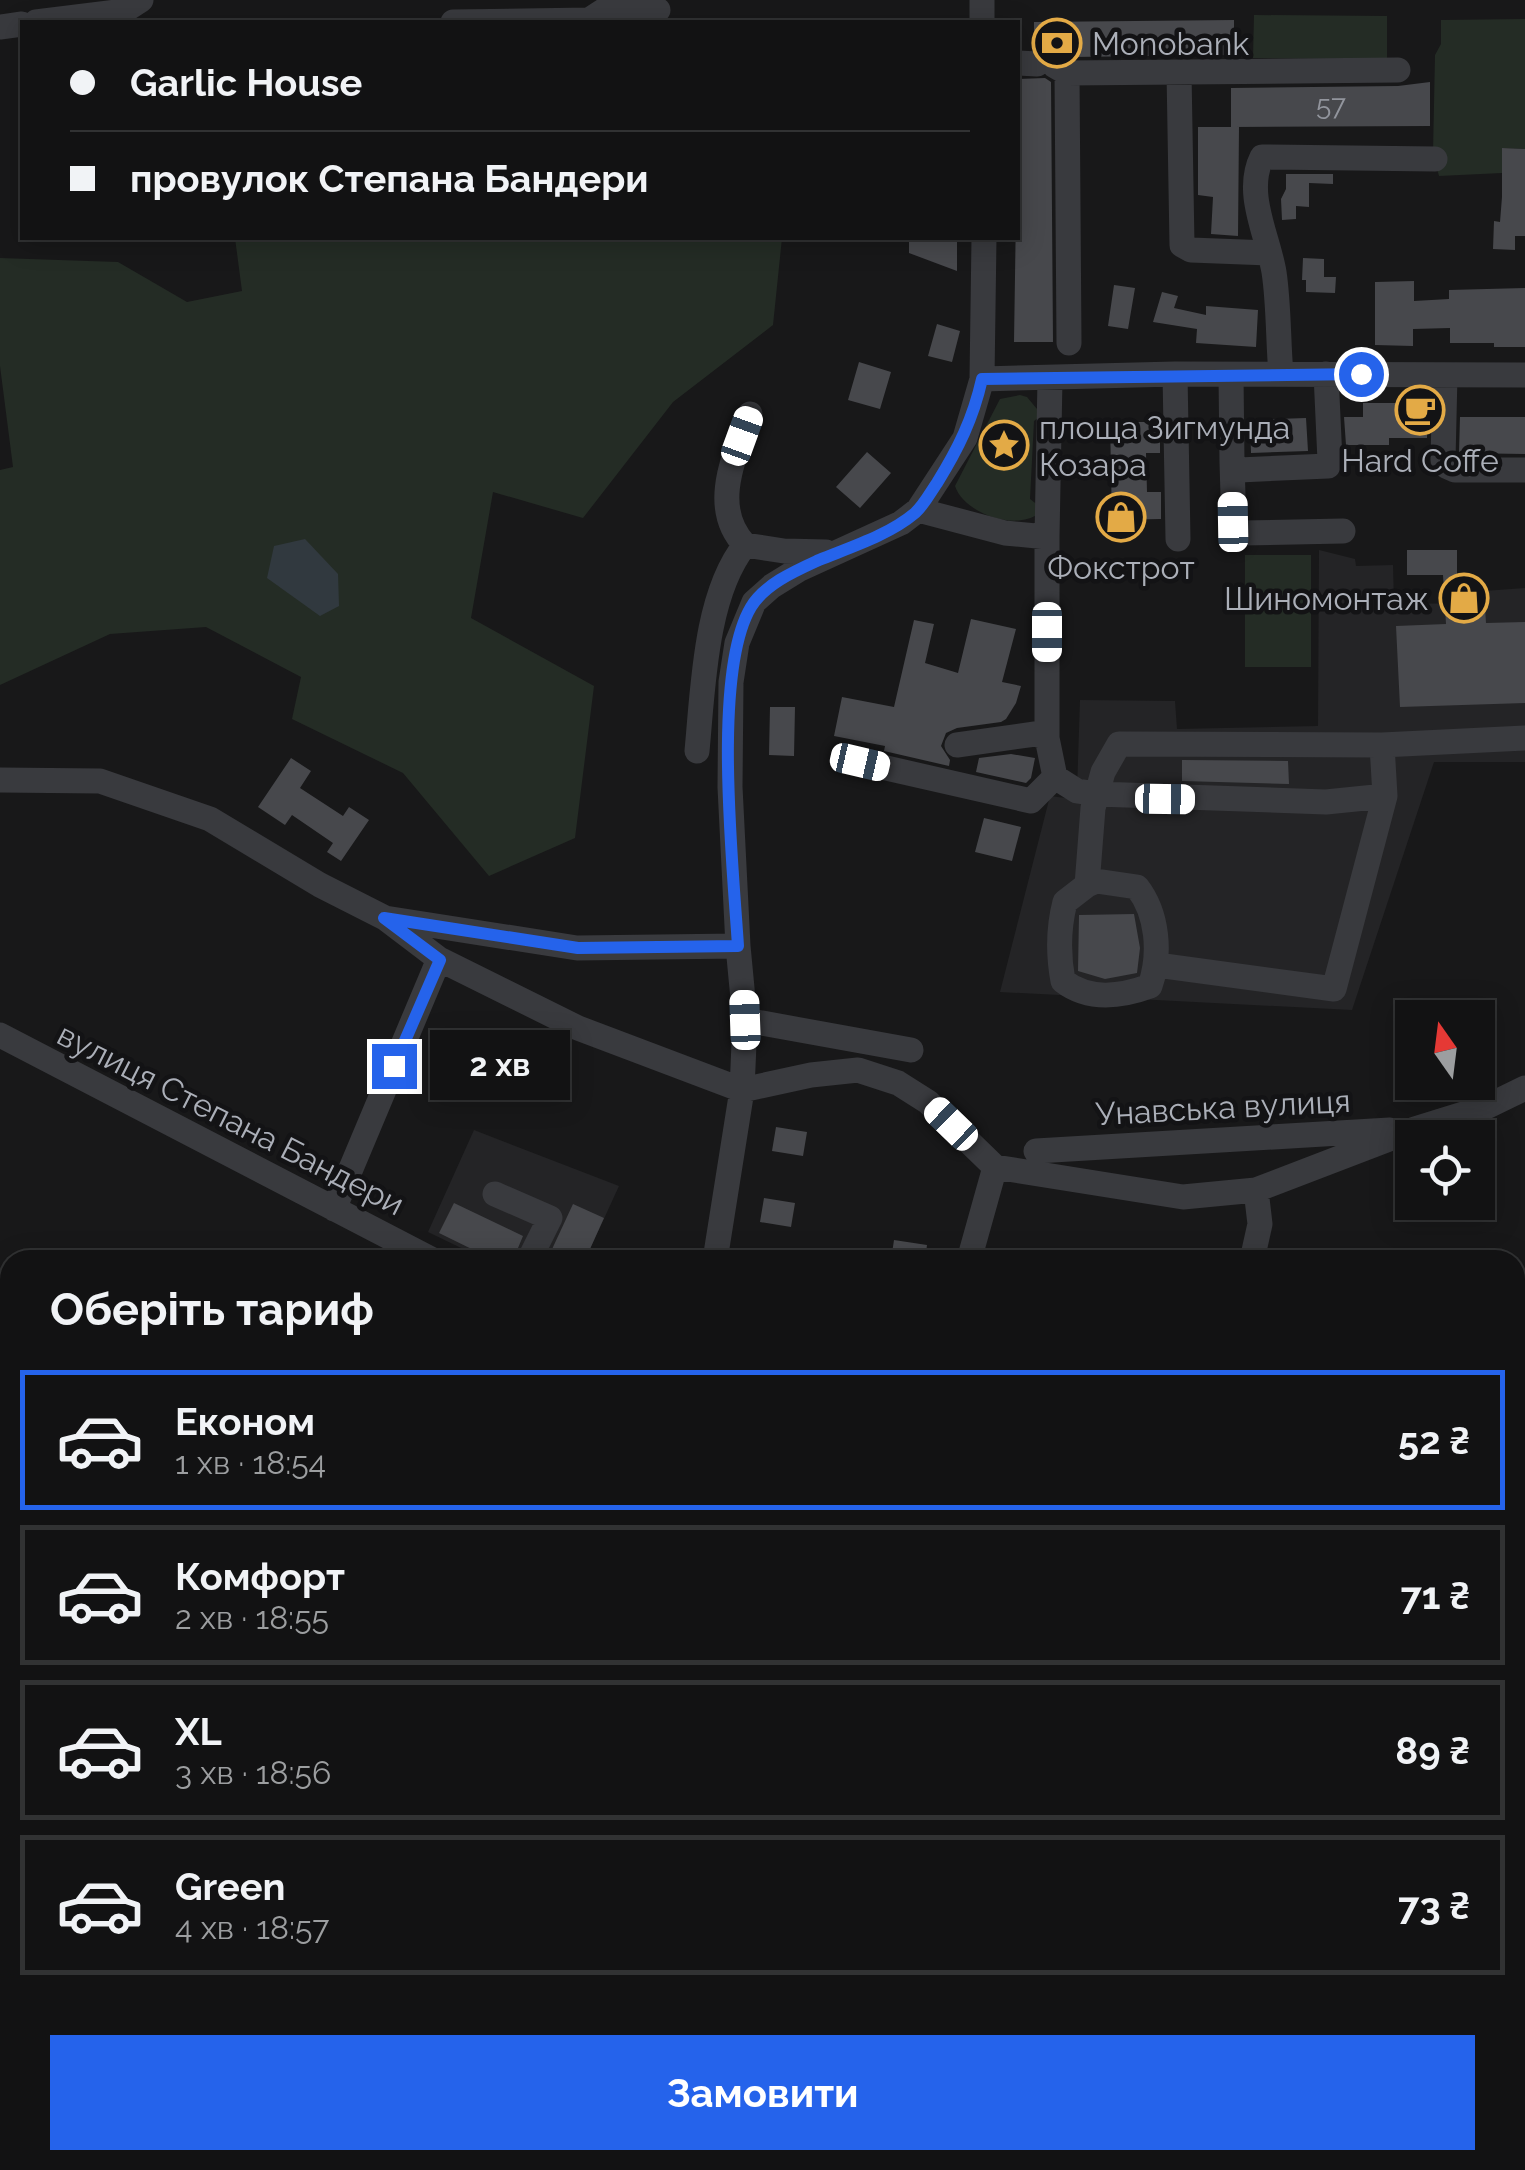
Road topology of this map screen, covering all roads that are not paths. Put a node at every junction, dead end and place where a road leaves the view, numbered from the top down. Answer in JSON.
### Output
{"nodes":[{"id":1,"x":129,"y":11,"type":"edge"},
{"id":2,"x":658,"y":11,"type":"edge"},
{"id":3,"x":95,"y":19,"type":"edge"},
{"id":4,"x":589,"y":20,"type":"edge"},
{"id":5,"x":1044,"y":66,"type":"edge"},
{"id":6,"x":1398,"y":70,"type":"dead end"},
{"id":7,"x":1179,"y":72,"type":"junction"},
{"id":8,"x":1435,"y":160,"type":"dead end"},
{"id":9,"x":984,"y":240,"type":"edge"},
{"id":10,"x":1269,"y":253,"type":"junction"},
{"id":11,"x":1069,"y":343,"type":"dead end"},
{"id":12,"x":1174,"y":374,"type":"junction"},
{"id":13,"x":1281,"y":374,"type":"junction"},
{"id":14,"x":1326,"y":374,"type":"junction"},
{"id":15,"x":1231,"y":375,"type":"junction"},
{"id":16,"x":1445,"y":375,"type":"junction"},
{"id":17,"x":1525,"y":376,"type":"edge"},
{"id":18,"x":982,"y":379,"type":"junction"},
{"id":19,"x":1050,"y":379,"type":"junction"},
{"id":20,"x":750,"y":414,"type":"dead end"},
{"id":21,"x":1232,"y":462,"type":"junction"},
{"id":22,"x":1525,"y":470,"type":"edge"},
{"id":23,"x":918,"y":510,"type":"junction"},
{"id":24,"x":1343,"y":531,"type":"dead end"},
{"id":25,"x":1047,"y":538,"type":"junction"},
{"id":26,"x":1178,"y":539,"type":"dead end"},
{"id":27,"x":744,"y":544,"type":"junction"},
{"id":28,"x":840,"y":552,"type":"junction"},
{"id":29,"x":1047,"y":738,"type":"junction"},
{"id":30,"x":1525,"y":738,"type":"edge"},
{"id":31,"x":957,"y":744,"type":"dead end"},
{"id":32,"x":1382,"y":746,"type":"junction"},
{"id":33,"x":697,"y":751,"type":"dead end"},
{"id":34,"x":860,"y":762,"type":"dead end"},
{"id":35,"x":1056,"y":777,"type":"junction"},
{"id":36,"x":0,"y":780,"type":"edge"},
{"id":37,"x":1097,"y":794,"type":"junction"},
{"id":38,"x":1385,"y":796,"type":"junction"},
{"id":39,"x":1088,"y":885,"type":"junction"},
{"id":40,"x":384,"y":918,"type":"junction"},
{"id":41,"x":738,"y":946,"type":"junction"},
{"id":42,"x":440,"y":960,"type":"junction"},
{"id":43,"x":1157,"y":966,"type":"junction"},
{"id":44,"x":745,"y":1020,"type":"junction"},
{"id":45,"x":0,"y":1035,"type":"edge"},
{"id":46,"x":911,"y":1050,"type":"dead end"},
{"id":47,"x":1525,"y":1088,"type":"edge"},
{"id":48,"x":742,"y":1090,"type":"junction"},
{"id":49,"x":1441,"y":1120,"type":"edge"},
{"id":50,"x":1395,"y":1129,"type":"edge"},
{"id":51,"x":1395,"y":1135,"type":"edge"},
{"id":52,"x":1036,"y":1151,"type":"dead end"},
{"id":53,"x":995,"y":1167,"type":"junction"},
{"id":54,"x":1256,"y":1190,"type":"junction"},
{"id":55,"x":495,"y":1194,"type":"dead end"},
{"id":56,"x":334,"y":1209,"type":"junction"},
{"id":57,"x":414,"y":1250,"type":"edge"},
{"id":58,"x":534,"y":1250,"type":"edge"},
{"id":59,"x":717,"y":1250,"type":"edge"},
{"id":60,"x":972,"y":1250,"type":"edge"},
{"id":61,"x":1254,"y":1250,"type":"edge"}],
"edges":[{"from":1,"to":3,"type":"street"},
{"from":2,"to":4,"type":"street"},
{"from":5,"to":7,"type":"street"},
{"from":5,"to":11,"type":"street"},
{"from":6,"to":7,"type":"street"},
{"from":7,"to":10,"type":"street"},
{"from":8,"to":10,"type":"street"},
{"from":9,"to":18,"type":"street"},
{"from":10,"to":13,"type":"street"},
{"from":12,"to":15,"type":"street"},
{"from":12,"to":19,"type":"street"},
{"from":12,"to":26,"type":"street"},
{"from":13,"to":14,"type":"street"},
{"from":13,"to":15,"type":"street"},
{"from":14,"to":16,"type":"street"},
{"from":14,"to":21,"type":"street"},
{"from":15,"to":21,"type":"street"},
{"from":16,"to":17,"type":"street"},
{"from":16,"to":22,"type":"street"},
{"from":18,"to":19,"type":"street"},
{"from":18,"to":23,"type":"street"},
{"from":19,"to":25,"type":"street"},
{"from":20,"to":27,"type":"street"},
{"from":21,"to":24,"type":"street"},
{"from":23,"to":25,"type":"street"},
{"from":23,"to":28,"type":"street"},
{"from":25,"to":29,"type":"street"},
{"from":27,"to":28,"type":"street"},
{"from":27,"to":33,"type":"street"},
{"from":28,"to":41,"type":"street"},
{"from":29,"to":31,"type":"street"},
{"from":29,"to":35,"type":"street"},
{"from":30,"to":32,"type":"street"},
{"from":32,"to":37,"type":"street"},
{"from":32,"to":38,"type":"street"},
{"from":34,"to":35,"type":"street"},
{"from":35,"to":37,"type":"street"},
{"from":36,"to":40,"type":"street"},
{"from":37,"to":38,"type":"street"},
{"from":37,"to":39,"type":"street"},
{"from":38,"to":43,"type":"street"},
{"from":39,"to":43,"type":"street"},
{"from":39,"to":43,"type":"street"},
{"from":40,"to":41,"type":"street"},
{"from":40,"to":42,"type":"street"},
{"from":41,"to":44,"type":"street"},
{"from":42,"to":48,"type":"street"},
{"from":42,"to":56,"type":"street"},
{"from":44,"to":46,"type":"street"},
{"from":44,"to":48,"type":"street"},
{"from":45,"to":56,"type":"street","name":"вулиця Степана Бандери"},
{"from":47,"to":49,"type":"street","name":"Унавська вулиця"},
{"from":48,"to":53,"type":"street"},
{"from":48,"to":59,"type":"street"},
{"from":50,"to":52,"type":"street","name":"Унавська вулиця"},
{"from":51,"to":54,"type":"street","name":"Унавська вулиця"},
{"from":53,"to":54,"type":"street","name":"Унавська вулиця"},
{"from":53,"to":60,"type":"street"},
{"from":54,"to":61,"type":"street"},
{"from":55,"to":58,"type":"street"},
{"from":56,"to":57,"type":"street","name":"вулиця Степана Бандери"}]}
